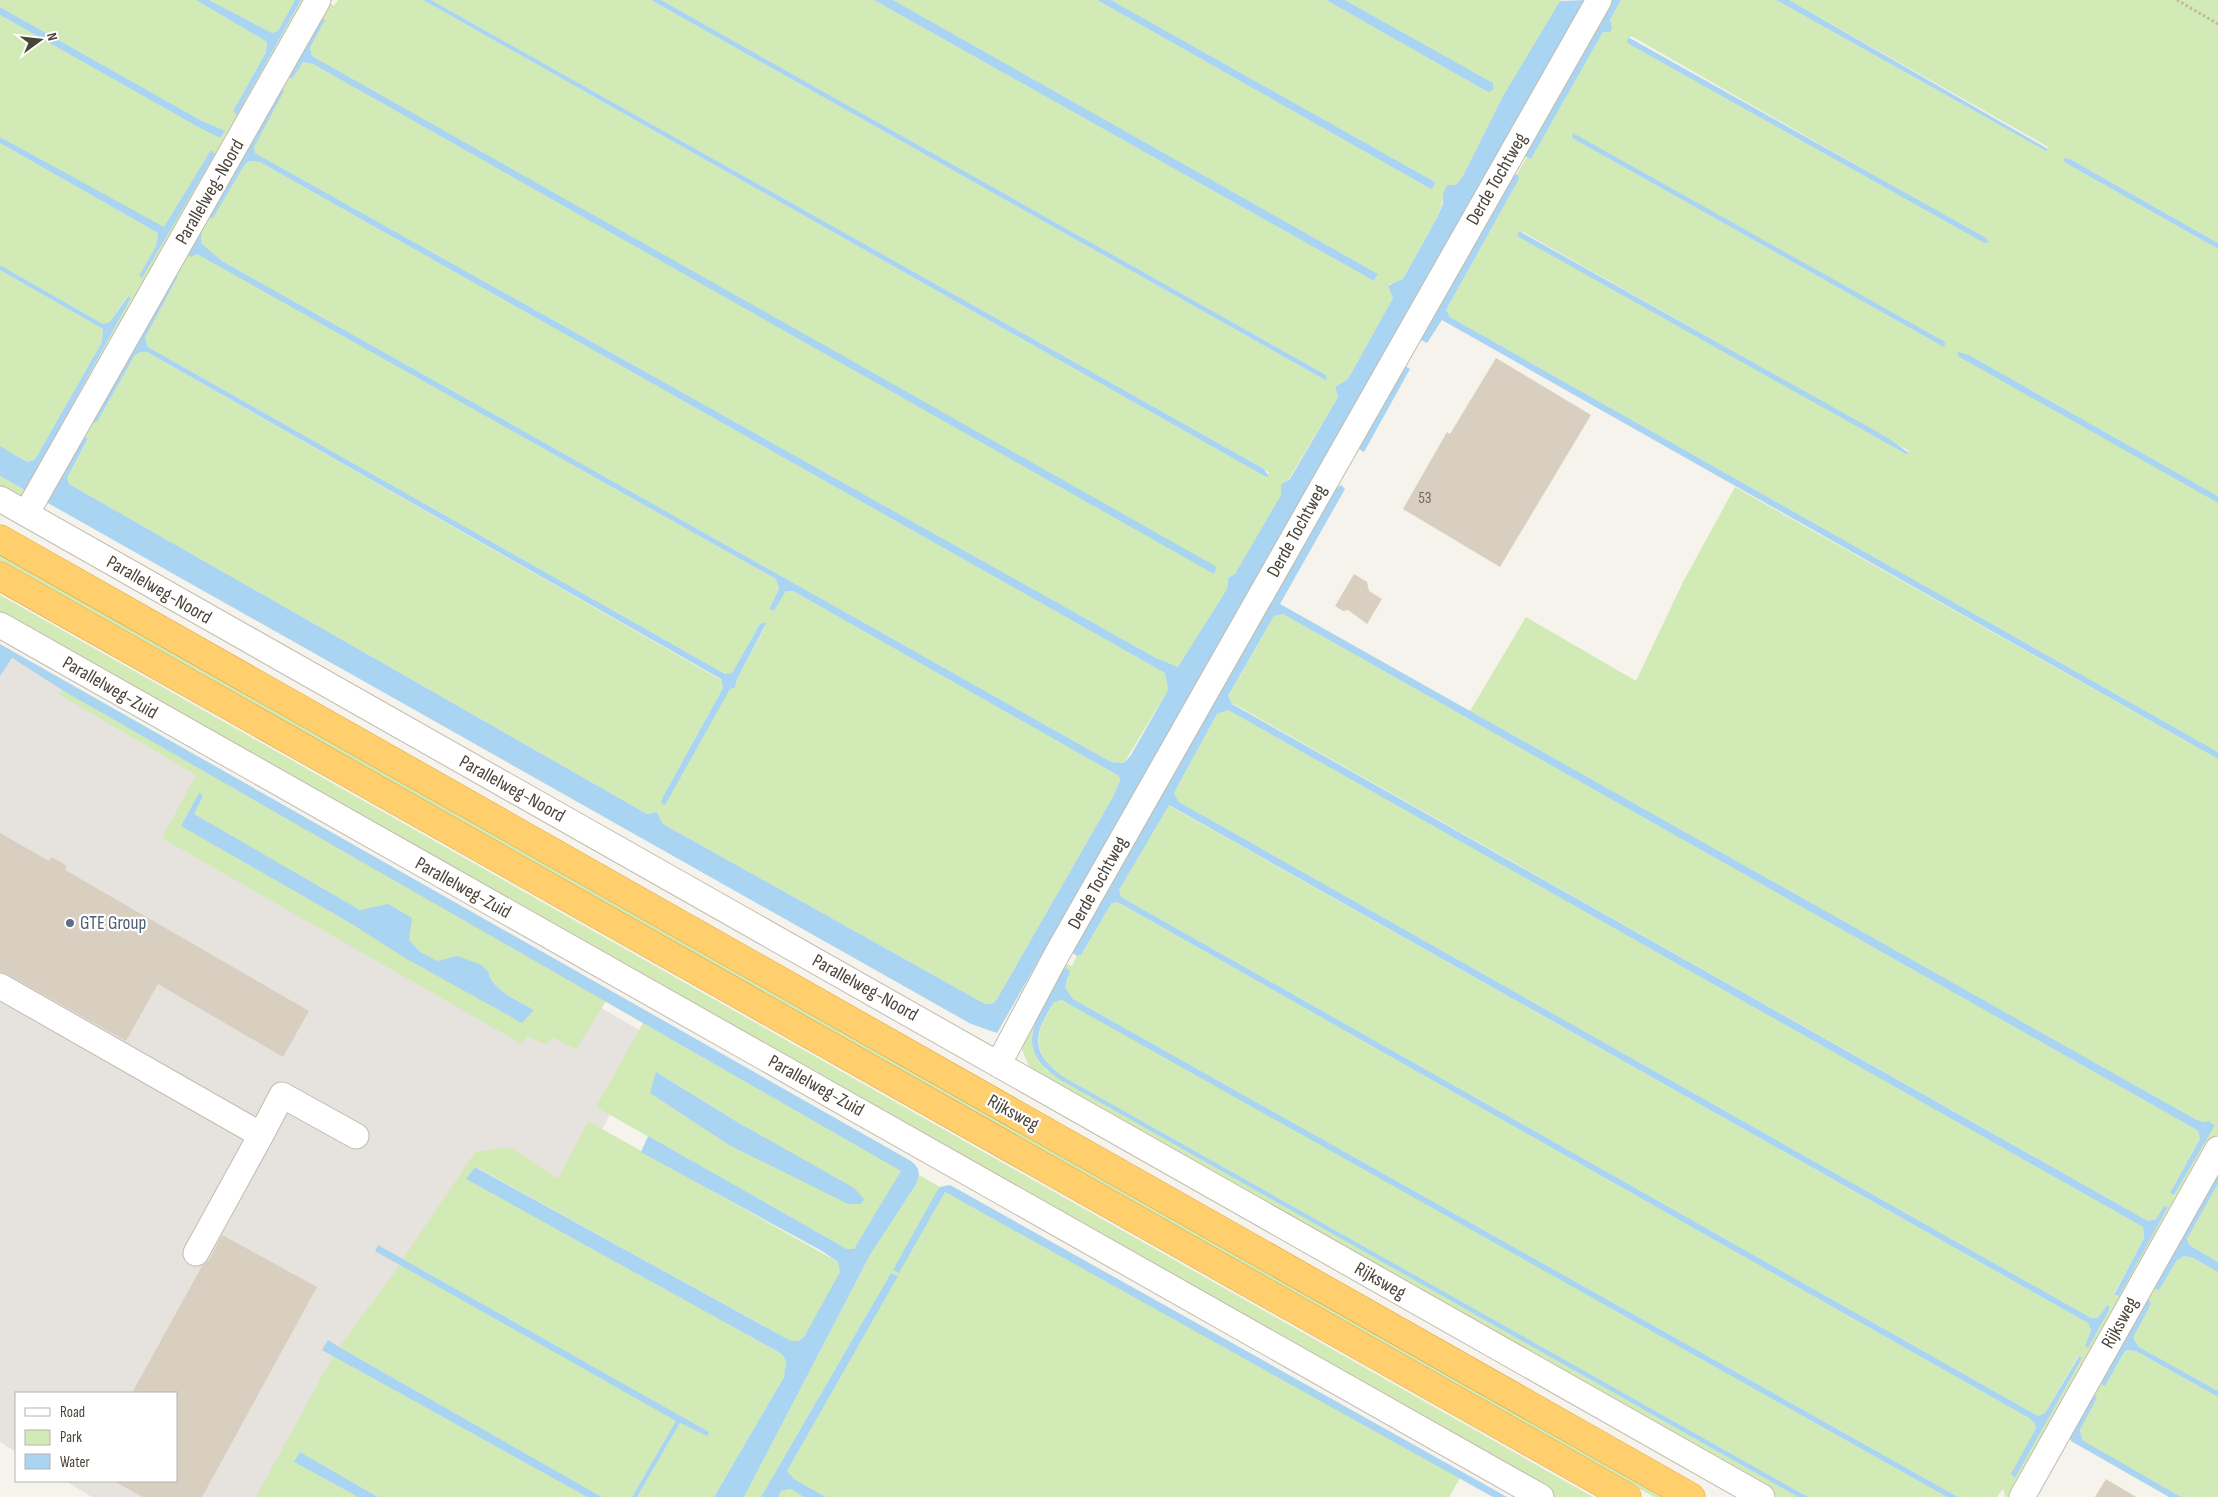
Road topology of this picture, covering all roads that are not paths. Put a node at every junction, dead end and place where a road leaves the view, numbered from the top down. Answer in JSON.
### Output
{"nodes":[{"id":1,"x":318,"y":0,"type":"edge"},
{"id":2,"x":1599,"y":0,"type":"edge"},
{"id":3,"x":0,"y":499,"type":"edge"},
{"id":4,"x":28,"y":509,"type":"junction"},
{"id":5,"x":0,"y":539,"type":"edge"},
{"id":6,"x":0,"y":576,"type":"edge"},
{"id":7,"x":0,"y":626,"type":"edge"},
{"id":8,"x":0,"y":986,"type":"edge"},
{"id":9,"x":999,"y":1063,"type":"junction"},
{"id":10,"x":261,"y":1135,"type":"junction"},
{"id":11,"x":356,"y":1136,"type":"dead end"},
{"id":12,"x":2218,"y":1149,"type":"edge"},
{"id":13,"x":196,"y":1254,"type":"dead end"},
{"id":14,"x":1541,"y":1497,"type":"edge"},
{"id":15,"x":1627,"y":1497,"type":"edge"},
{"id":16,"x":1691,"y":1497,"type":"edge"},
{"id":17,"x":1762,"y":1497,"type":"edge"},
{"id":18,"x":2022,"y":1497,"type":"edge"}],
"edges":[{"from":1,"to":4,"type":"street","name":"Parallelweg-Noord"},
{"from":2,"to":9,"type":"street","name":"Derde Tochtweg"},
{"from":3,"to":4,"type":"street","name":"Parallelweg-Noord"},
{"from":4,"to":9,"type":"street","name":"Parallelweg-Noord"},
{"from":5,"to":16,"type":"highway","name":"Rijksweg"},
{"from":6,"to":15,"type":"highway","name":"Rijksweg"},
{"from":7,"to":14,"type":"street","name":"Parallelweg-Zuid"},
{"from":8,"to":10,"type":"street"},
{"from":9,"to":17,"type":"street","name":"Rijksweg"},
{"from":10,"to":11,"type":"street"},
{"from":10,"to":13,"type":"street"},
{"from":12,"to":18,"type":"street","name":"Rijksweg"}]}
